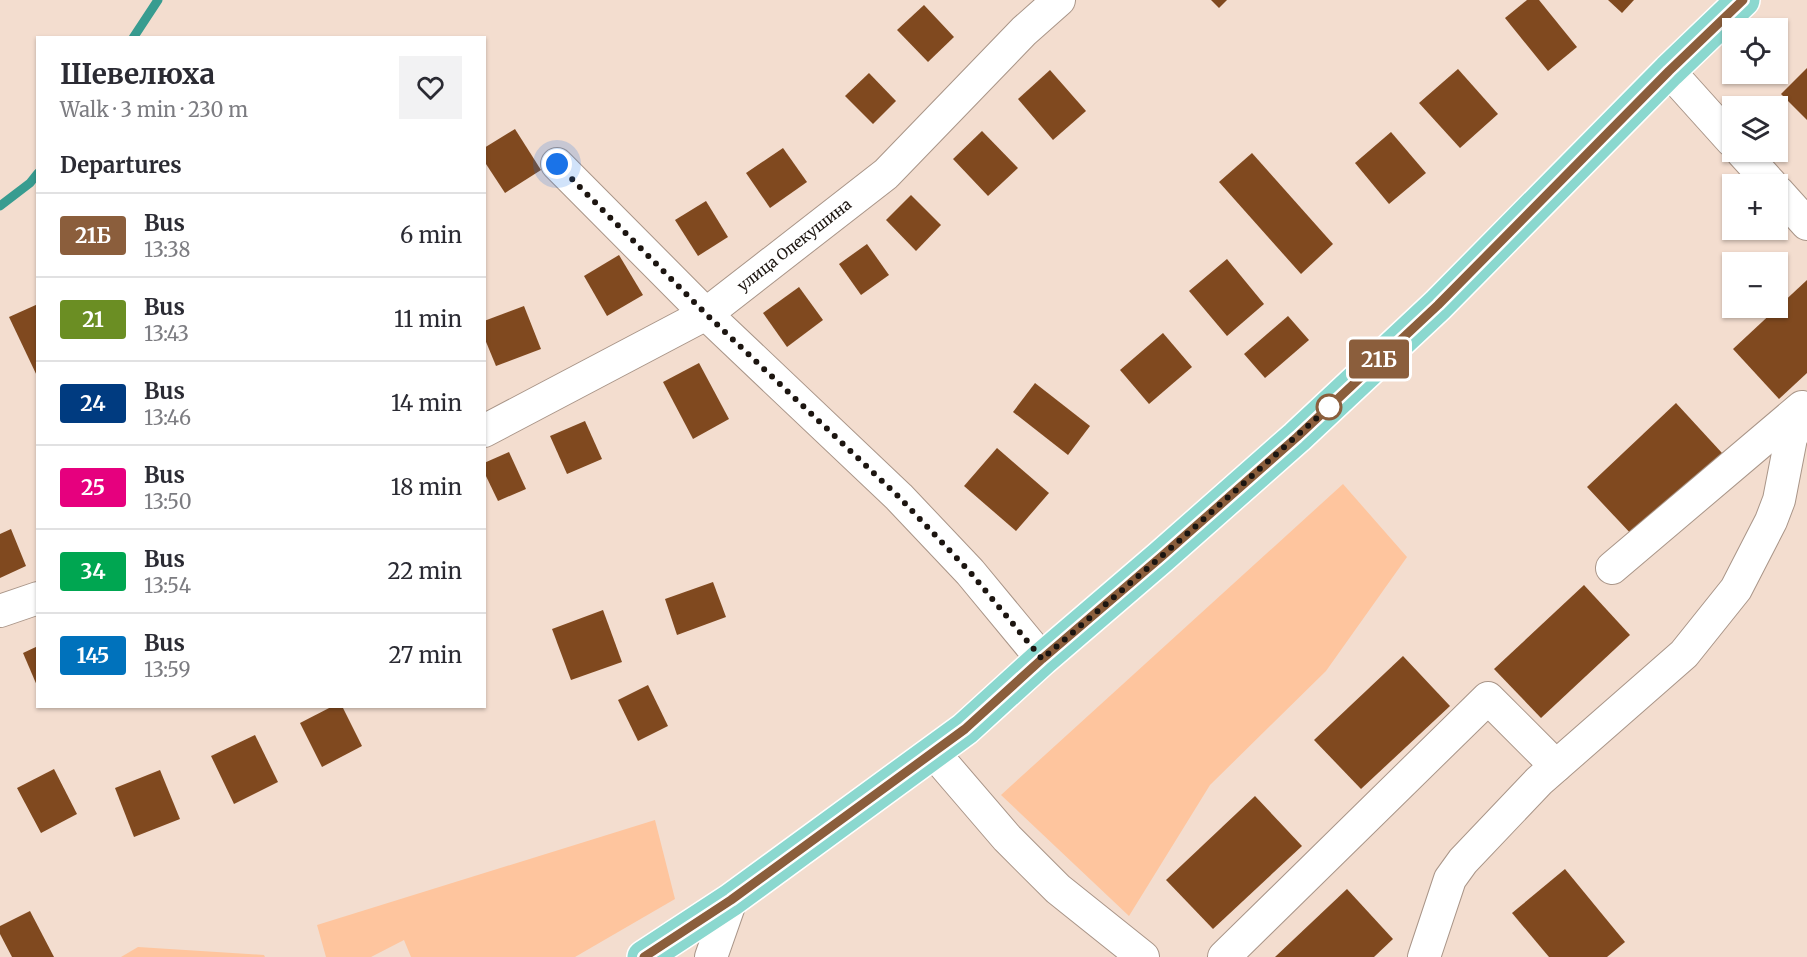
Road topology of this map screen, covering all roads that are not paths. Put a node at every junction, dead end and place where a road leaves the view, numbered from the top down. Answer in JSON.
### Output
{"nodes":[{"id":1,"x":1059,"y":0,"type":"edge"},
{"id":2,"x":1743,"y":0,"type":"edge"},
{"id":3,"x":1669,"y":71,"type":"junction"},
{"id":4,"x":1722,"y":130,"type":"edge"},
{"id":5,"x":1751,"y":162,"type":"edge"},
{"id":6,"x":557,"y":164,"type":"dead end"},
{"id":7,"x":1762,"y":174,"type":"edge"},
{"id":8,"x":1788,"y":203,"type":"edge"},
{"id":9,"x":1807,"y":224,"type":"edge"},
{"id":10,"x":706,"y":314,"type":"junction"},
{"id":11,"x":1807,"y":402,"type":"edge"},
{"id":12,"x":1807,"y":408,"type":"edge"},
{"id":13,"x":486,"y":430,"type":"edge"},
{"id":14,"x":1612,"y":568,"type":"dead end"},
{"id":15,"x":36,"y":599,"type":"edge"},
{"id":16,"x":0,"y":611,"type":"edge"},
{"id":17,"x":1042,"y":659,"type":"junction"},
{"id":18,"x":934,"y":753,"type":"junction"},
{"id":19,"x":1556,"y":766,"type":"junction"},
{"id":20,"x":731,"y":900,"type":"junction"},
{"id":21,"x":644,"y":957,"type":"edge"},
{"id":22,"x":711,"y":957,"type":"edge"},
{"id":23,"x":1143,"y":957,"type":"edge"},
{"id":24,"x":1224,"y":957,"type":"edge"},
{"id":25,"x":1424,"y":957,"type":"edge"}],
"edges":[{"from":1,"to":10,"type":"street","name":"улица Опекушина"},
{"from":2,"to":3,"type":"main road"},
{"from":3,"to":4,"type":"street"},
{"from":3,"to":17,"type":"main road"},
{"from":5,"to":7,"type":"street"},
{"from":6,"to":10,"type":"street"},
{"from":8,"to":9,"type":"street"},
{"from":10,"to":13,"type":"street","name":"улица Опекушина"},
{"from":10,"to":17,"type":"street"},
{"from":11,"to":14,"type":"street"},
{"from":12,"to":19,"type":"street"},
{"from":15,"to":16,"type":"street"},
{"from":17,"to":18,"type":"main road"},
{"from":18,"to":20,"type":"main road"},
{"from":18,"to":23,"type":"street"},
{"from":19,"to":24,"type":"street"},
{"from":19,"to":25,"type":"street"},
{"from":20,"to":21,"type":"main road"},
{"from":20,"to":22,"type":"street"}]}
